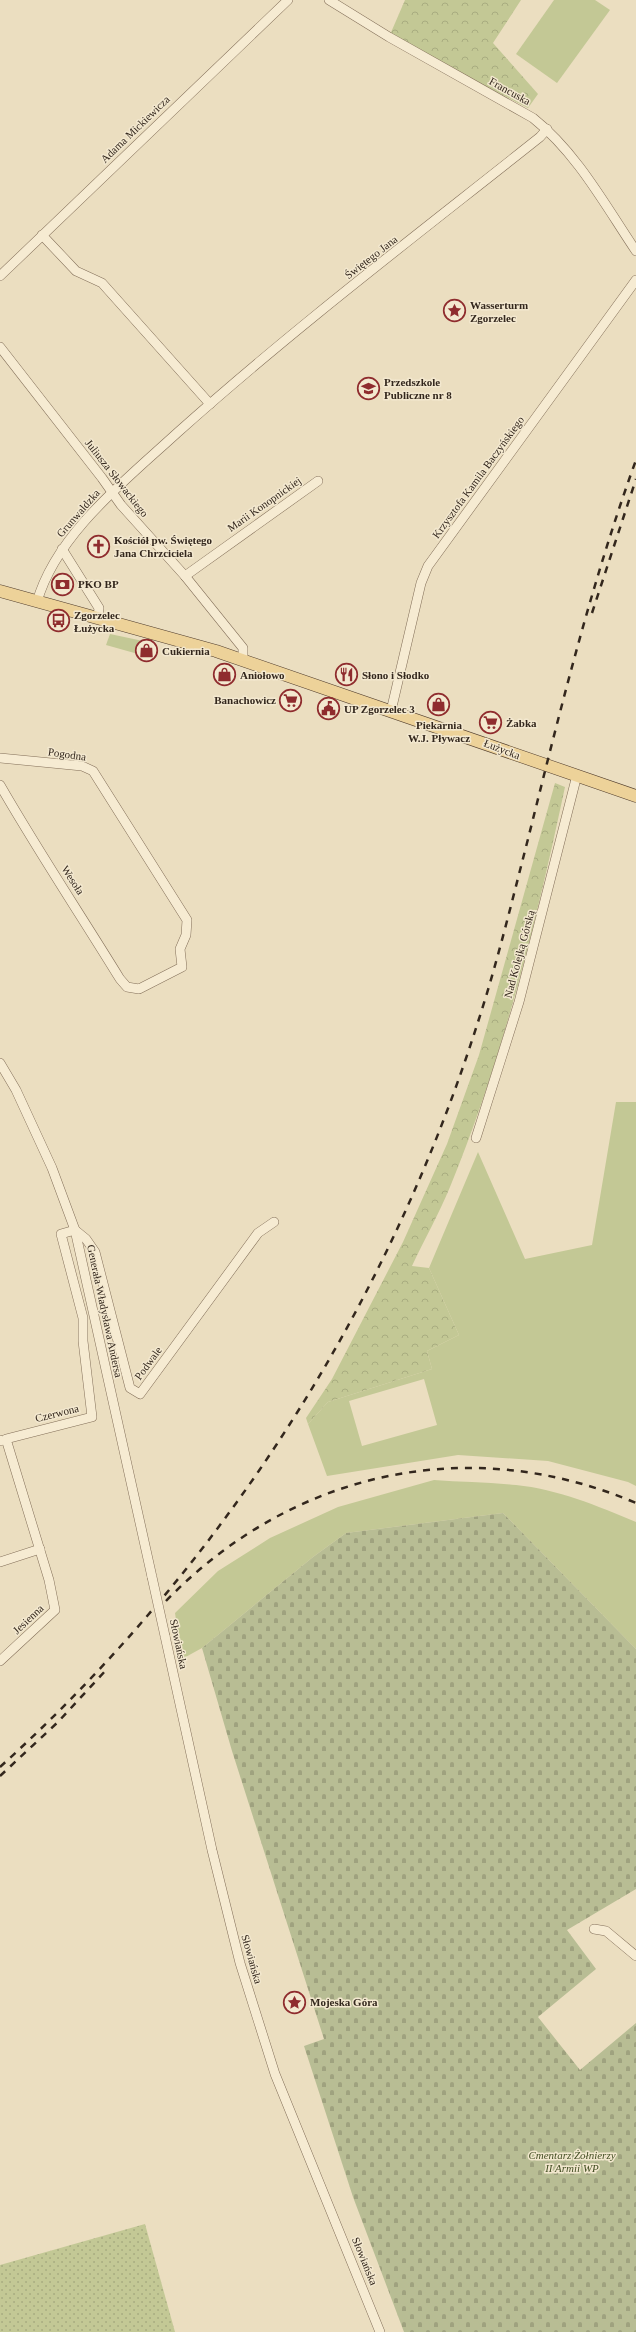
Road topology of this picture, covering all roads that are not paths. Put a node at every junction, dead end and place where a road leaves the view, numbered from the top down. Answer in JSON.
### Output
{"nodes":[{"id":1,"x":288,"y":0,"type":"edge"},
{"id":2,"x":329,"y":0,"type":"edge"},
{"id":3,"x":547,"y":129,"type":"junction"},
{"id":4,"x":42,"y":234,"type":"junction"},
{"id":5,"x":636,"y":251,"type":"edge"},
{"id":6,"x":0,"y":276,"type":"edge"},
{"id":7,"x":636,"y":280,"type":"edge"},
{"id":8,"x":0,"y":347,"type":"edge"},
{"id":9,"x":210,"y":404,"type":"junction"},
{"id":10,"x":318,"y":481,"type":"dead end"},
{"id":11,"x":112,"y":492,"type":"junction"},
{"id":12,"x":62,"y":549,"type":"junction"},
{"id":13,"x":185,"y":576,"type":"junction"},
{"id":14,"x":0,"y":591,"type":"edge"},
{"id":15,"x":38,"y":602,"type":"junction"},
{"id":16,"x":98,"y":617,"type":"junction"},
{"id":17,"x":243,"y":659,"type":"junction"},
{"id":18,"x":391,"y":711,"type":"junction"},
{"id":19,"x":0,"y":758,"type":"edge"},
{"id":20,"x":577,"y":775,"type":"junction"},
{"id":21,"x":0,"y":785,"type":"edge"},
{"id":22,"x":636,"y":796,"type":"edge"},
{"id":23,"x":188,"y":920,"type":"joint"},
{"id":24,"x":1,"y":1067,"type":"edge"},
{"id":25,"x":476,"y":1138,"type":"dead end"},
{"id":26,"x":274,"y":1222,"type":"dead end"},
{"id":27,"x":75,"y":1230,"type":"junction"},
{"id":28,"x":2,"y":1440,"type":"edge"},
{"id":29,"x":40,"y":1548,"type":"junction"},
{"id":30,"x":0,"y":1562,"type":"edge"},
{"id":31,"x":152,"y":1577,"type":"joint"},
{"id":32,"x":55,"y":1610,"type":"joint"},
{"id":33,"x":0,"y":1661,"type":"edge"},
{"id":34,"x":594,"y":1929,"type":"dead end"},
{"id":35,"x":636,"y":1956,"type":"edge"},
{"id":36,"x":380,"y":2332,"type":"edge"}],
"edges":[{"from":1,"to":4,"type":"street","name":"Adama Mickiewicza"},
{"from":2,"to":3,"type":"street","name":"Francuska"},
{"from":3,"to":5,"type":"street","name":"Francuska"},
{"from":3,"to":9,"type":"street","name":"Świętego Jana"},
{"from":4,"to":6,"type":"street","name":"Adama Mickiewicza"},
{"from":4,"to":9,"type":"street"},
{"from":7,"to":18,"type":"street","name":"Krzysztofa Kamila Baczyńskiego"},
{"from":8,"to":11,"type":"street","name":"Juliusza Słowackiego"},
{"from":9,"to":11,"type":"street","name":"Świętego Jana"},
{"from":10,"to":13,"type":"street","name":"Marii Konopnickiej"},
{"from":11,"to":12,"type":"street","name":"Grunwaldzka"},
{"from":11,"to":13,"type":"street","name":"Juliusza Słowackiego"},
{"from":12,"to":15,"type":"street","name":"Grunwaldzka"},
{"from":12,"to":16,"type":"street","name":"Grunwaldzka"},
{"from":13,"to":17,"type":"street","name":"Juliusza Słowackiego"},
{"from":14,"to":15,"type":"main road","name":"Łużycka"},
{"from":15,"to":16,"type":"main road","name":"Łużycka"},
{"from":16,"to":17,"type":"main road","name":"Łużycka"},
{"from":17,"to":18,"type":"main road","name":"Łużycka"},
{"from":18,"to":20,"type":"main road","name":"Łużycka"},
{"from":19,"to":23,"type":"street","name":"Pogodna"},
{"from":20,"to":22,"type":"main road","name":"Łużycka"},
{"from":20,"to":25,"type":"street","name":"Nad Kolejką Górską"},
{"from":21,"to":23,"type":"street","name":"Wesoła"},
{"from":24,"to":27,"type":"street","name":"Generała Władysława Andersa"},
{"from":26,"to":27,"type":"street","name":"Podwale"},
{"from":27,"to":28,"type":"street","name":"Czerwona"},
{"from":27,"to":31,"type":"street","name":"Generała Władysława Andersa"},
{"from":28,"to":29,"type":"street","name":"Czerwona"},
{"from":29,"to":30,"type":"street"},
{"from":29,"to":32,"type":"street","name":"Czerwona"},
{"from":31,"to":36,"type":"street","name":"Słowiańska","bridge":true},
{"from":32,"to":33,"type":"street","name":"Jesienna"},
{"from":34,"to":35,"type":"street"}]}
